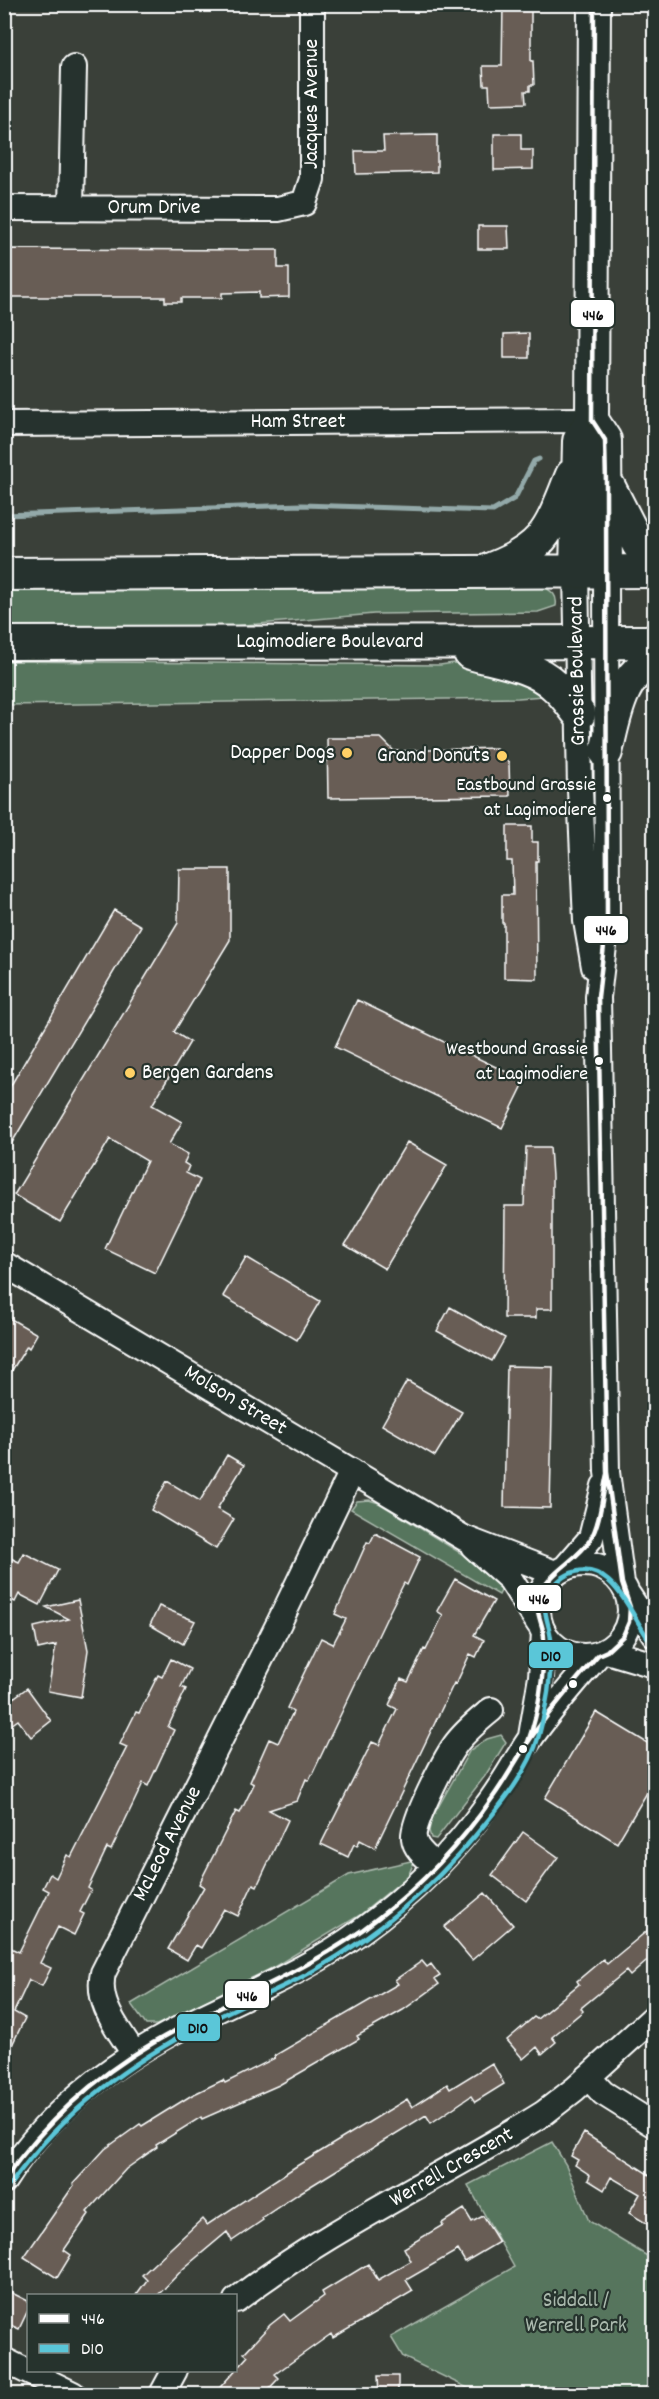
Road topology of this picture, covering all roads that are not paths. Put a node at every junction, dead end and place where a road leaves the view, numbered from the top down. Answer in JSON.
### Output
{"nodes":[{"id":1,"x":312,"y":4,"type":"edge"},
{"id":2,"x":594,"y":4,"type":"edge"},
{"id":3,"x":74,"y":67,"type":"dead end"},
{"id":4,"x":304,"y":203,"type":"joint"},
{"id":5,"x":4,"y":208,"type":"edge"},
{"id":6,"x":71,"y":208,"type":"junction"},
{"id":7,"x":592,"y":420,"type":"junction"},
{"id":8,"x":4,"y":424,"type":"edge"},
{"id":9,"x":578,"y":460,"type":"junction"},
{"id":10,"x":606,"y":483,"type":"junction"},
{"id":11,"x":654,"y":559,"type":"edge"},
{"id":12,"x":472,"y":572,"type":"junction"},
{"id":13,"x":591,"y":572,"type":"junction"},
{"id":14,"x":654,"y":572,"type":"edge"},
{"id":15,"x":4,"y":574,"type":"edge"},
{"id":16,"x":423,"y":641,"type":"junction"},
{"id":17,"x":592,"y":642,"type":"junction"},
{"id":18,"x":654,"y":642,"type":"edge"},
{"id":19,"x":4,"y":644,"type":"edge"},
{"id":20,"x":654,"y":661,"type":"edge"},
{"id":21,"x":579,"y":714,"type":"junction"},
{"id":22,"x":606,"y":752,"type":"junction"},
{"id":23,"x":598,"y":996,"type":"junction"},
{"id":24,"x":4,"y":1264,"type":"edge"},
{"id":25,"x":352,"y":1471,"type":"junction"},
{"id":26,"x":607,"y":1472,"type":"junction"},
{"id":27,"x":464,"y":1538,"type":"junction"},
{"id":28,"x":560,"y":1570,"type":"junction"},
{"id":29,"x":624,"y":1588,"type":"junction"},
{"id":30,"x":542,"y":1630,"type":"junction"},
{"id":31,"x":654,"y":1634,"type":"edge"},
{"id":32,"x":603,"y":1653,"type":"junction"},
{"id":33,"x":654,"y":1665,"type":"edge"},
{"id":34,"x":491,"y":1710,"type":"dead end"},
{"id":35,"x":530,"y":1739,"type":"junction"},
{"id":36,"x":436,"y":1867,"type":"junction"},
{"id":37,"x":654,"y":2017,"type":"edge"},
{"id":38,"x":134,"y":2054,"type":"junction"},
{"id":39,"x":588,"y":2077,"type":"junction"},
{"id":40,"x":654,"y":2125,"type":"edge"},
{"id":41,"x":4,"y":2181,"type":"edge"},
{"id":42,"x":237,"y":2299,"type":"edge"},
{"id":43,"x":4,"y":2360,"type":"edge"},
{"id":44,"x":27,"y":2371,"type":"edge"},
{"id":45,"x":29,"y":2372,"type":"edge"},
{"id":46,"x":174,"y":2372,"type":"edge"},
{"id":47,"x":74,"y":2394,"type":"edge"},
{"id":48,"x":162,"y":2394,"type":"edge"}],
"edges":[{"from":1,"to":4,"type":"street","name":"Jacques Avenue"},
{"from":2,"to":7,"type":"main road","name":"Grassie Boulevard"},
{"from":3,"to":6,"type":"street"},
{"from":4,"to":6,"type":"street","name":"Orum Drive"},
{"from":5,"to":6,"type":"street","name":"Orum Drive"},
{"from":7,"to":8,"type":"street","name":"Ham Street"},
{"from":7,"to":9,"type":"main road","name":"Grassie Boulevard"},
{"from":7,"to":10,"type":"main road","name":"Grassie Boulevard"},
{"from":9,"to":12,"type":"main road"},
{"from":9,"to":13,"type":"main road","name":"Grassie Boulevard"},
{"from":10,"to":11,"type":"main road"},
{"from":10,"to":13,"type":"main road","name":"Grassie Boulevard"},
{"from":12,"to":13,"type":"main road"},
{"from":12,"to":15,"type":"main road"},
{"from":13,"to":14,"type":"main road"},
{"from":13,"to":17,"type":"street","name":"Grassie Boulevard"},
{"from":16,"to":17,"type":"main road","name":"Lagimodiere Boulevard"},
{"from":16,"to":19,"type":"main road","name":"Lagimodiere Boulevard"},
{"from":16,"to":21,"type":"main road"},
{"from":17,"to":18,"type":"main road","name":"Lagimodiere Boulevard"},
{"from":17,"to":21,"type":"street","name":"Grassie Boulevard"},
{"from":17,"to":22,"type":"street","name":"Grassie Boulevard"},
{"from":20,"to":22,"type":"main road"},
{"from":21,"to":23,"type":"street","name":"Grassie Boulevard"},
{"from":22,"to":23,"type":"street","name":"Grassie Boulevard"},
{"from":23,"to":26,"type":"street","name":"Grassie Boulevard"},
{"from":24,"to":25,"type":"street","name":"Molson Street"},
{"from":25,"to":27,"type":"street","name":"Molson Street"},
{"from":25,"to":38,"type":"street","name":"McLeod Avenue"},
{"from":26,"to":28,"type":"street","name":"Grassie Boulevard"},
{"from":26,"to":29,"type":"street","name":"Grassie Boulevard"},
{"from":27,"to":28,"type":"street","name":"Molson Street"},
{"from":27,"to":30,"type":"street","name":"Molson Street"},
{"from":28,"to":29,"type":"street"},
{"from":28,"to":30,"type":"street"},
{"from":29,"to":31,"type":"street"},
{"from":29,"to":32,"type":"street"},
{"from":30,"to":32,"type":"street"},
{"from":30,"to":35,"type":"street"},
{"from":32,"to":33,"type":"street"},
{"from":32,"to":35,"type":"street"},
{"from":34,"to":36,"type":"street"},
{"from":35,"to":36,"type":"street"},
{"from":36,"to":38,"type":"street"},
{"from":37,"to":39,"type":"street","name":"Werrell Crescent"},
{"from":38,"to":41,"type":"street"},
{"from":39,"to":40,"type":"street"},
{"from":39,"to":42,"type":"street","name":"Werrell Crescent"},
{"from":43,"to":44,"type":"street"},
{"from":45,"to":47,"type":"street"},
{"from":46,"to":48,"type":"street"}]}
